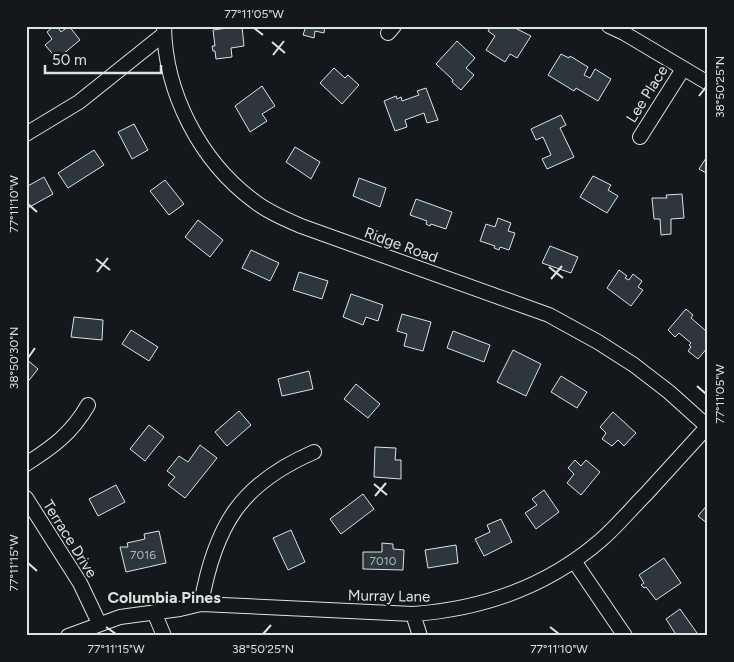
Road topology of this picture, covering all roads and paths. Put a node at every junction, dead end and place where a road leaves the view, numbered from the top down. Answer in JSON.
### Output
{"nodes":[{"id":1,"x":609,"y":26,"type":"edge"},
{"id":2,"x":164,"y":30,"type":"edge"},
{"id":3,"x":621,"y":30,"type":"edge"},
{"id":4,"x":683,"y":68,"type":"junction"},
{"id":5,"x":708,"y":84,"type":"edge"},
{"id":6,"x":26,"y":134,"type":"edge"},
{"id":7,"x":640,"y":137,"type":"dead end"},
{"id":8,"x":88,"y":405,"type":"dead end"},
{"id":9,"x":708,"y":427,"type":"edge"},
{"id":10,"x":314,"y":452,"type":"dead end"},
{"id":11,"x":26,"y":464,"type":"edge"},
{"id":12,"x":26,"y":498,"type":"edge"},
{"id":13,"x":574,"y":561,"type":"junction"},
{"id":14,"x":201,"y":604,"type":"junction"},
{"id":15,"x":154,"y":612,"type":"junction"},
{"id":16,"x":413,"y":614,"type":"junction"},
{"id":17,"x":99,"y":623,"type":"junction"},
{"id":18,"x":68,"y":636,"type":"edge"},
{"id":19,"x":164,"y":636,"type":"edge"},
{"id":20,"x":420,"y":636,"type":"edge"},
{"id":21,"x":626,"y":636,"type":"edge"}],
"edges":[{"from":1,"to":3,"type":"street"},
{"from":2,"to":6,"type":"street"},
{"from":2,"to":9,"type":"street","name":"Ridge Road"},
{"from":3,"to":4,"type":"street"},
{"from":4,"to":5,"type":"street"},
{"from":4,"to":7,"type":"street","name":"Lee Place"},
{"from":8,"to":11,"type":"street"},
{"from":9,"to":13,"type":"street","name":"Murray Lane"},
{"from":10,"to":14,"type":"street"},
{"from":12,"to":17,"type":"street","name":"Terrace Drive"},
{"from":13,"to":16,"type":"street","name":"Murray Lane"},
{"from":13,"to":21,"type":"street"},
{"from":14,"to":15,"type":"street","name":"Murray Lane"},
{"from":14,"to":16,"type":"street","name":"Murray Lane"},
{"from":15,"to":17,"type":"street","name":"Murray Lane"},
{"from":15,"to":19,"type":"street"},
{"from":16,"to":20,"type":"street"},
{"from":17,"to":18,"type":"street","name":"Murray Lane"}]}
